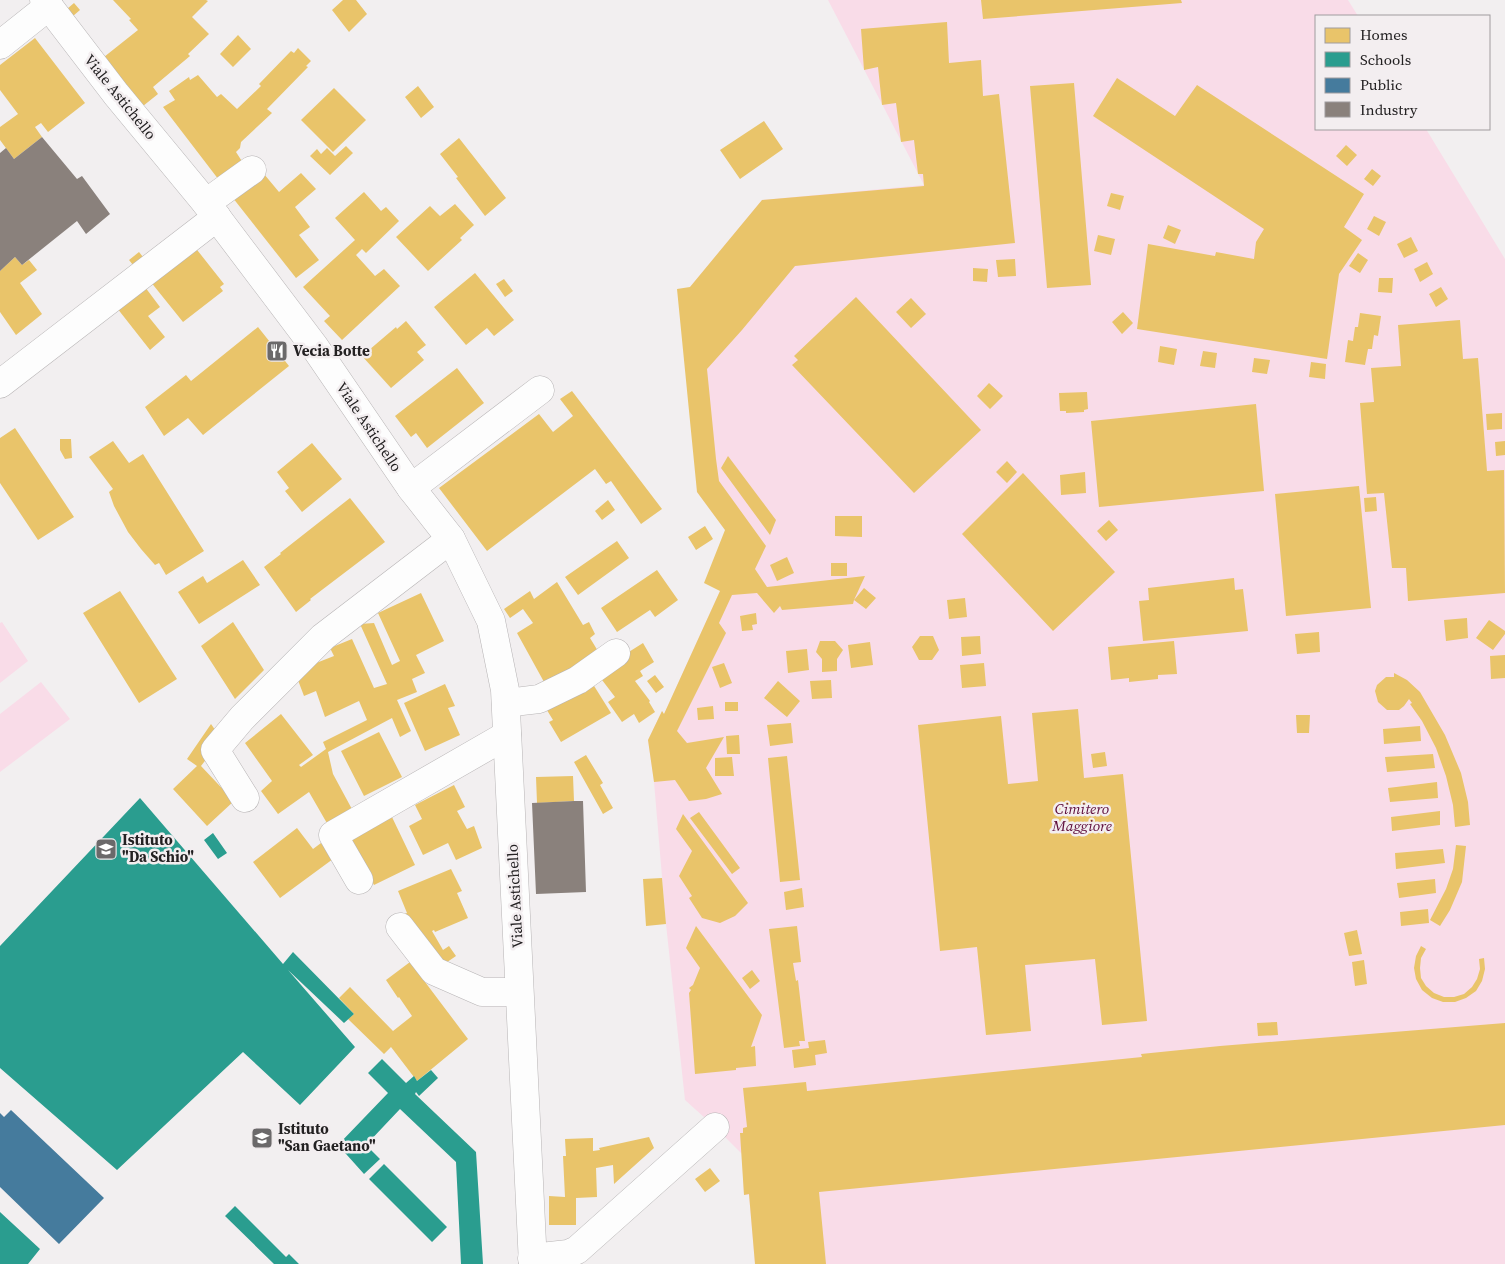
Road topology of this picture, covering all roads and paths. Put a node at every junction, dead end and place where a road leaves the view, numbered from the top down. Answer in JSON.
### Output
{"nodes":[{"id":1,"x":46,"y":3,"type":"edge"},
{"id":2,"x":0,"y":45,"type":"edge"},
{"id":3,"x":252,"y":170,"type":"dead end"},
{"id":4,"x":211,"y":210,"type":"junction"},
{"id":5,"x":0,"y":384,"type":"edge"},
{"id":6,"x":540,"y":390,"type":"dead end"},
{"id":7,"x":411,"y":488,"type":"junction"},
{"id":8,"x":451,"y":539,"type":"junction"},
{"id":9,"x":616,"y":653,"type":"dead end"},
{"id":10,"x":506,"y":703,"type":"junction"},
{"id":11,"x":507,"y":735,"type":"junction"},
{"id":12,"x":246,"y":798,"type":"dead end"},
{"id":13,"x":359,"y":880,"type":"dead end"},
{"id":14,"x":400,"y":927,"type":"dead end"},
{"id":15,"x":519,"y":992,"type":"junction"},
{"id":16,"x":715,"y":1127,"type":"dead end"},
{"id":17,"x":533,"y":1261,"type":"edge"}],
"edges":[{"from":1,"to":2,"type":"street"},
{"from":1,"to":4,"type":"street","name":"Viale Astichello"},
{"from":3,"to":4,"type":"street"},
{"from":4,"to":5,"type":"street"},
{"from":4,"to":7,"type":"street","name":"Viale Astichello"},
{"from":6,"to":7,"type":"street"},
{"from":7,"to":8,"type":"street","name":"Viale Astichello"},
{"from":8,"to":10,"type":"street","name":"Viale Astichello"},
{"from":8,"to":12,"type":"street"},
{"from":9,"to":10,"type":"street"},
{"from":10,"to":11,"type":"street","name":"Viale Astichello"},
{"from":11,"to":13,"type":"street"},
{"from":11,"to":15,"type":"street","name":"Viale Astichello"},
{"from":14,"to":15,"type":"street"},
{"from":15,"to":17,"type":"street","name":"Viale Astichello"},
{"from":16,"to":17,"type":"street"}]}
